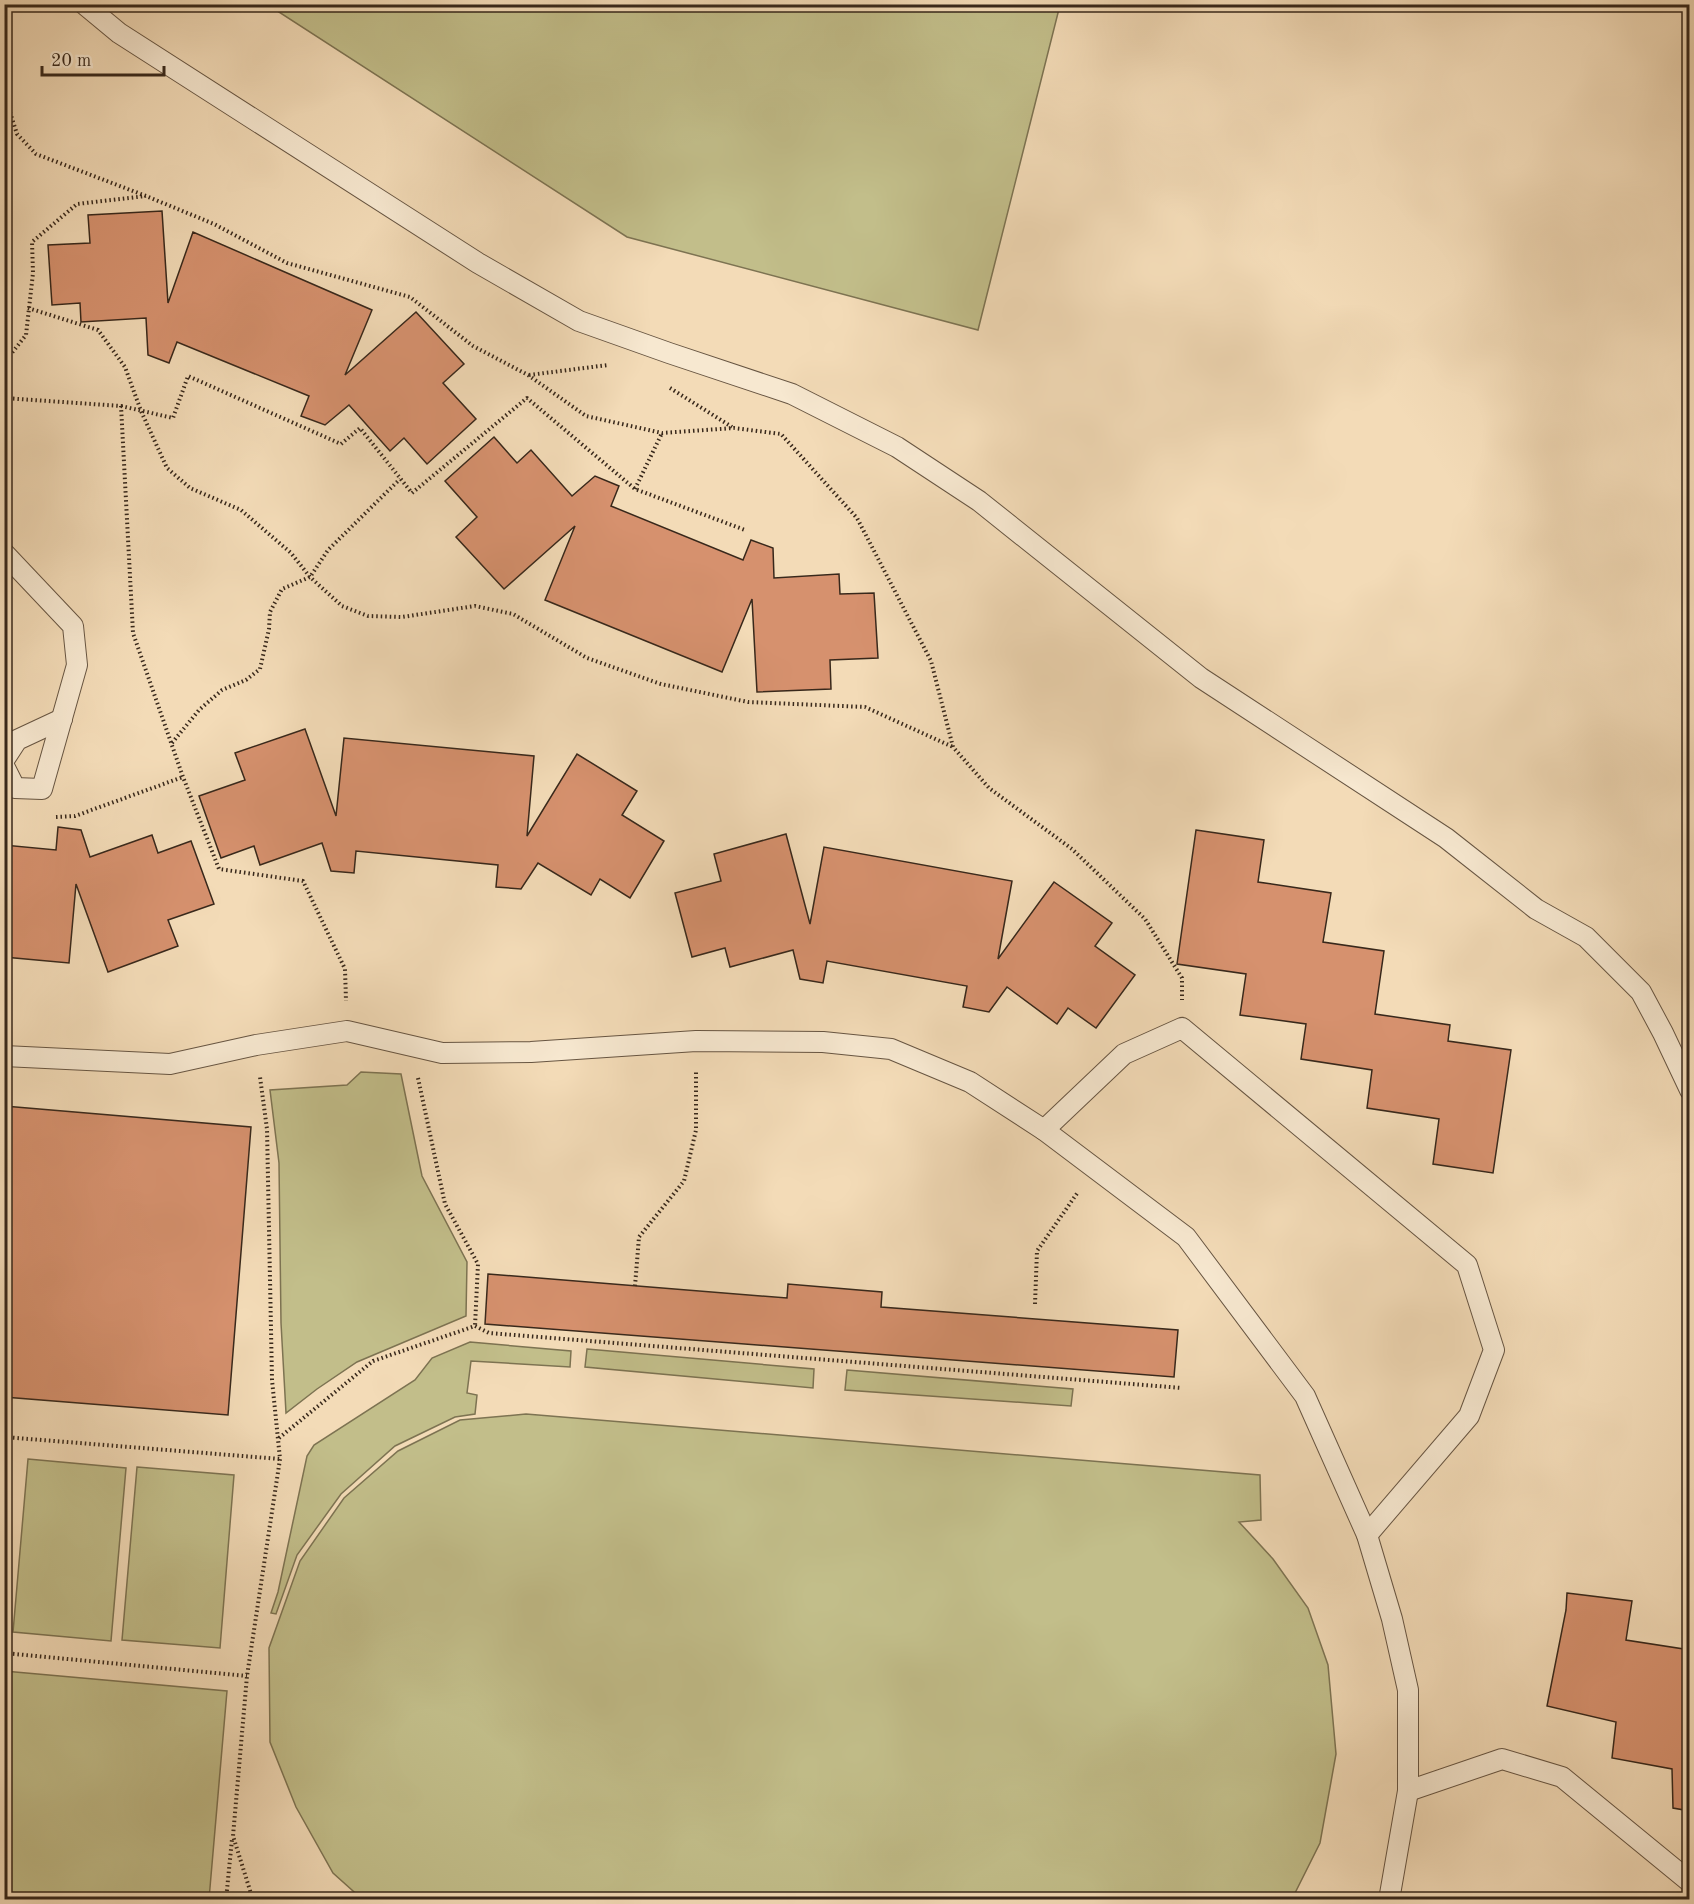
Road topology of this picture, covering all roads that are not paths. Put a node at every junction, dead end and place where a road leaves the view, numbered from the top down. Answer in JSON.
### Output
{"nodes":[{"id":1,"x":84,"y":4,"type":"edge"},
{"id":2,"x":4,"y":553,"type":"edge"},
{"id":3,"x":62,"y":719,"type":"junction"},
{"id":4,"x":4,"y":760,"type":"edge"},
{"id":5,"x":4,"y":766,"type":"edge"},
{"id":6,"x":4,"y":1056,"type":"edge"},
{"id":7,"x":1689,"y":1090,"type":"edge"},
{"id":8,"x":1044,"y":1130,"type":"junction"},
{"id":9,"x":1367,"y":1535,"type":"junction"},
{"id":10,"x":1408,"y":1791,"type":"junction"},
{"id":11,"x":1689,"y":1882,"type":"edge"},
{"id":12,"x":1389,"y":1899,"type":"edge"}],
"edges":[{"from":1,"to":7,"type":"lane"},
{"from":2,"to":3,"type":"lane"},
{"from":3,"to":4,"type":"lane"},
{"from":3,"to":5,"type":"lane"},
{"from":6,"to":8,"type":"lane"},
{"from":8,"to":9,"type":"lane"},
{"from":8,"to":9,"type":"lane"},
{"from":9,"to":10,"type":"lane"},
{"from":10,"to":11,"type":"lane"},
{"from":10,"to":12,"type":"lane"}]}
